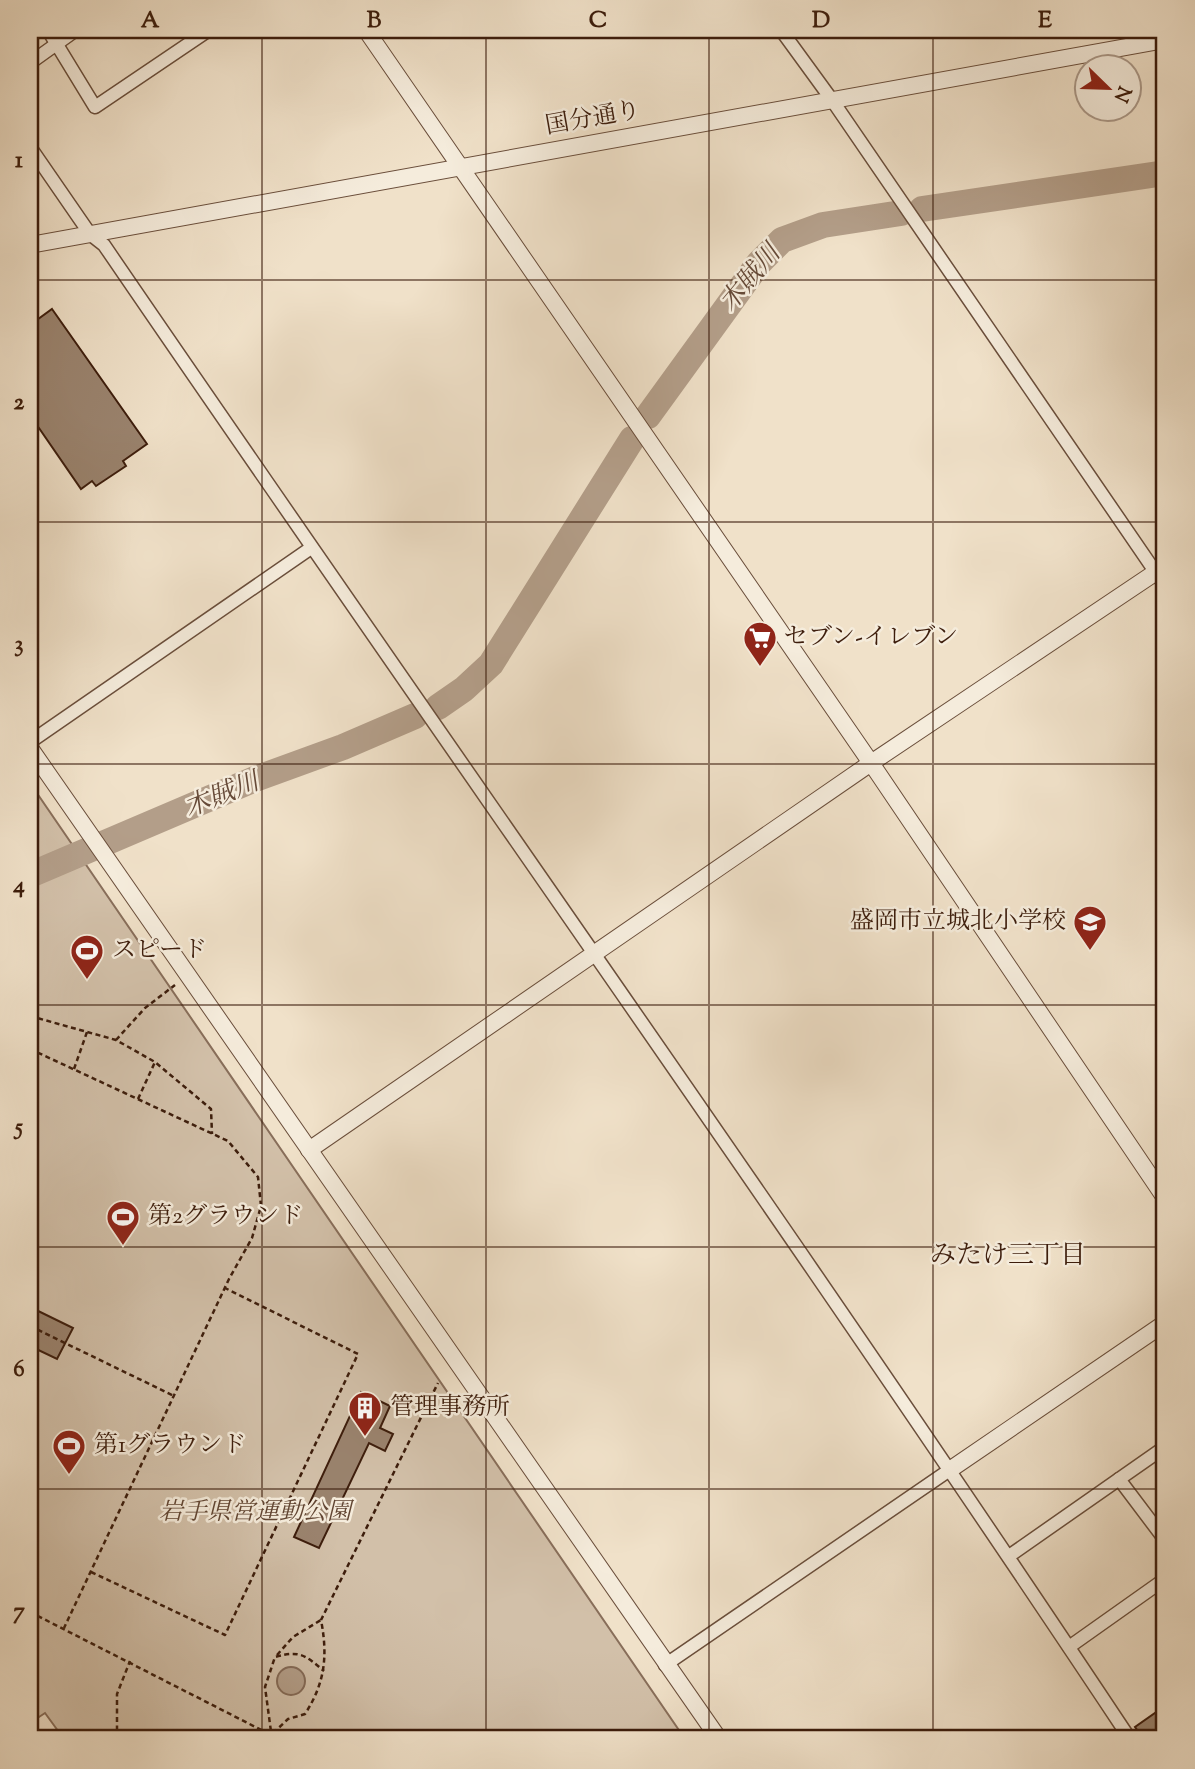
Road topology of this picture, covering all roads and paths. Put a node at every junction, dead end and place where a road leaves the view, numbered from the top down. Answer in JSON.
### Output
{"nodes":[{"id":1,"x":48,"y":30,"type":"edge"},
{"id":2,"x":76,"y":30,"type":"edge"},
{"id":3,"x":209,"y":30,"type":"edge"},
{"id":4,"x":366,"y":30,"type":"edge"},
{"id":5,"x":788,"y":32,"type":"edge"},
{"id":6,"x":1165,"y":40,"type":"edge"},
{"id":7,"x":58,"y":43,"type":"junction"},
{"id":8,"x":30,"y":63,"type":"edge"},
{"id":9,"x":832,"y":100,"type":"junction"},
{"id":10,"x":30,"y":147,"type":"edge"},
{"id":11,"x":460,"y":166,"type":"junction"},
{"id":12,"x":90,"y":234,"type":"junction"},
{"id":13,"x":30,"y":245,"type":"edge"},
{"id":14,"x":311,"y":548,"type":"junction"},
{"id":15,"x":1162,"y":575,"type":"edge"},
{"id":16,"x":30,"y":742,"type":"edge"},
{"id":17,"x":30,"y":748,"type":"edge"},
{"id":18,"x":871,"y":763,"type":"junction"},
{"id":19,"x":595,"y":954,"type":"junction"},
{"id":20,"x":187,"y":977,"type":"junction"},
{"id":21,"x":30,"y":1016,"type":"edge"},
{"id":22,"x":87,"y":1032,"type":"junction"},
{"id":23,"x":116,"y":1040,"type":"junction"},
{"id":24,"x":30,"y":1049,"type":"edge"},
{"id":25,"x":155,"y":1062,"type":"junction"},
{"id":26,"x":74,"y":1069,"type":"junction"},
{"id":27,"x":138,"y":1099,"type":"junction"},
{"id":28,"x":212,"y":1134,"type":"junction"},
{"id":29,"x":309,"y":1150,"type":"junction"},
{"id":30,"x":1165,"y":1198,"type":"edge"},
{"id":31,"x":225,"y":1288,"type":"junction"},
{"id":32,"x":1165,"y":1323,"type":"edge"},
{"id":33,"x":30,"y":1326,"type":"edge"},
{"id":34,"x":438,"y":1383,"type":"dead end"},
{"id":35,"x":174,"y":1396,"type":"junction"},
{"id":36,"x":1165,"y":1447,"type":"edge"},
{"id":37,"x":951,"y":1469,"type":"junction"},
{"id":38,"x":1119,"y":1479,"type":"junction"},
{"id":39,"x":1165,"y":1540,"type":"edge"},
{"id":40,"x":1009,"y":1556,"type":"junction"},
{"id":41,"x":91,"y":1572,"type":"junction"},
{"id":42,"x":1165,"y":1579,"type":"edge"},
{"id":43,"x":30,"y":1612,"type":"edge"},
{"id":44,"x":321,"y":1620,"type":"junction"},
{"id":45,"x":64,"y":1628,"type":"junction"},
{"id":46,"x":1069,"y":1647,"type":"junction"},
{"id":47,"x":275,"y":1657,"type":"junction"},
{"id":48,"x":130,"y":1661,"type":"junction"},
{"id":49,"x":666,"y":1665,"type":"junction"},
{"id":50,"x":324,"y":1671,"type":"junction"},
{"id":51,"x":270,"y":1738,"type":"edge"},
{"id":52,"x":118,"y":1739,"type":"edge"},
{"id":53,"x":279,"y":1739,"type":"edge"},
{"id":54,"x":719,"y":1739,"type":"edge"},
{"id":55,"x":1130,"y":1739,"type":"edge"}],
"edges":[{"from":1,"to":7,"type":"street"},
{"from":2,"to":7,"type":"street"},
{"from":3,"to":7,"type":"street"},
{"from":4,"to":11,"type":"street"},
{"from":5,"to":9,"type":"street"},
{"from":6,"to":9,"type":"street","name":"国分通り"},
{"from":7,"to":8,"type":"street"},
{"from":9,"to":11,"type":"street","name":"国分通り"},
{"from":9,"to":15,"type":"street"},
{"from":10,"to":12,"type":"street"},
{"from":11,"to":12,"type":"street","name":"国分通り"},
{"from":11,"to":18,"type":"street"},
{"from":12,"to":13,"type":"street","name":"国分通り"},
{"from":12,"to":14,"type":"street"},
{"from":14,"to":16,"type":"street"},
{"from":14,"to":19,"type":"street"},
{"from":15,"to":18,"type":"street"},
{"from":17,"to":20,"type":"street"},
{"from":18,"to":19,"type":"street"},
{"from":18,"to":30,"type":"street"},
{"from":19,"to":29,"type":"street"},
{"from":19,"to":37,"type":"street"},
{"from":20,"to":23,"type":"path"},
{"from":20,"to":29,"type":"street"},
{"from":21,"to":22,"type":"path"},
{"from":22,"to":23,"type":"path"},
{"from":22,"to":26,"type":"path"},
{"from":23,"to":25,"type":"path"},
{"from":24,"to":26,"type":"path"},
{"from":25,"to":27,"type":"path"},
{"from":25,"to":28,"type":"path"},
{"from":26,"to":27,"type":"path"},
{"from":27,"to":28,"type":"path"},
{"from":28,"to":31,"type":"path"},
{"from":29,"to":49,"type":"street"},
{"from":31,"to":35,"type":"path"},
{"from":31,"to":41,"type":"path"},
{"from":32,"to":37,"type":"street"},
{"from":33,"to":35,"type":"path"},
{"from":34,"to":44,"type":"path"},
{"from":35,"to":41,"type":"path"},
{"from":36,"to":38,"type":"street"},
{"from":37,"to":40,"type":"street"},
{"from":37,"to":49,"type":"street"},
{"from":38,"to":39,"type":"street"},
{"from":38,"to":40,"type":"street"},
{"from":40,"to":46,"type":"street"},
{"from":41,"to":45,"type":"path"},
{"from":42,"to":46,"type":"street"},
{"from":43,"to":45,"type":"path"},
{"from":44,"to":47,"type":"path"},
{"from":44,"to":50,"type":"path"},
{"from":45,"to":48,"type":"path"},
{"from":46,"to":55,"type":"street"},
{"from":47,"to":50,"type":"path"},
{"from":47,"to":51,"type":"path"},
{"from":48,"to":51,"type":"path"},
{"from":48,"to":52,"type":"path"},
{"from":49,"to":54,"type":"street"},
{"from":50,"to":51,"type":"path"},
{"from":51,"to":53,"type":"path"}]}
